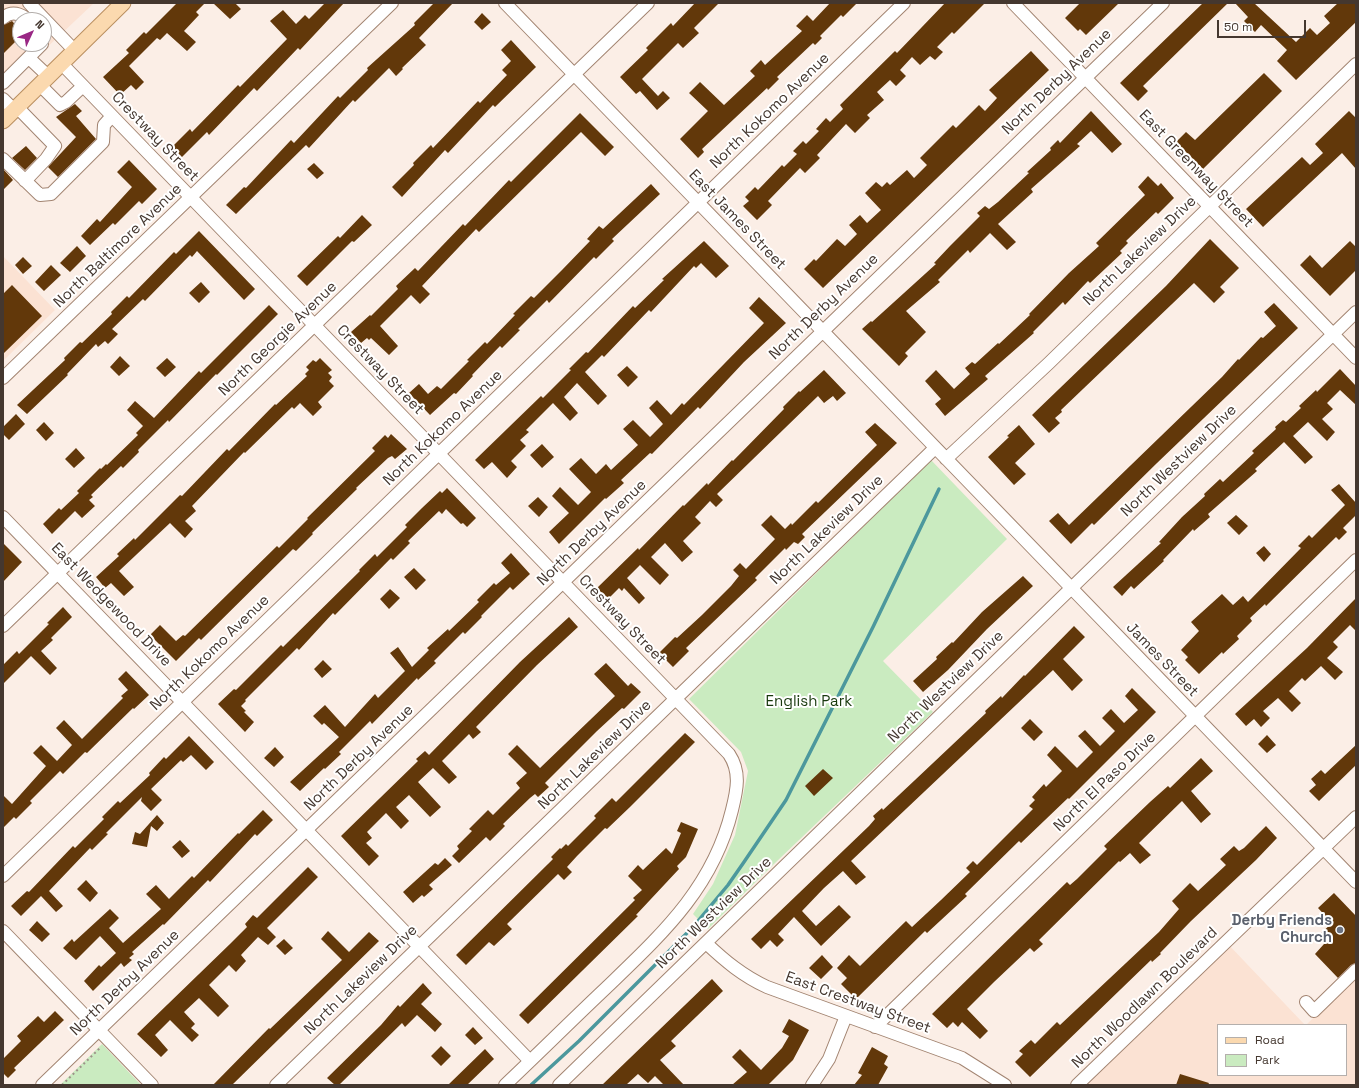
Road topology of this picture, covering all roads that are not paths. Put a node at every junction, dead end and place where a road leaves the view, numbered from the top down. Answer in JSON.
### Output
{"nodes":[{"id":1,"x":29,"y":3,"type":"edge"},
{"id":2,"x":123,"y":3,"type":"edge"},
{"id":3,"x":392,"y":3,"type":"edge"},
{"id":4,"x":505,"y":3,"type":"edge"},
{"id":5,"x":648,"y":3,"type":"edge"},
{"id":6,"x":904,"y":3,"type":"edge"},
{"id":7,"x":1013,"y":3,"type":"edge"},
{"id":8,"x":1163,"y":3,"type":"edge"},
{"id":9,"x":12,"y":13,"type":"edge"},
{"id":10,"x":3,"y":18,"type":"edge"},
{"id":11,"x":74,"y":50,"type":"junction"},
{"id":12,"x":35,"y":52,"type":"edge"},
{"id":13,"x":36,"y":52,"type":"edge"},
{"id":14,"x":61,"y":63,"type":"junction"},
{"id":15,"x":1356,"y":64,"type":"edge"},
{"id":16,"x":574,"y":75,"type":"junction"},
{"id":17,"x":1084,"y":78,"type":"junction"},
{"id":18,"x":44,"y":81,"type":"junction"},
{"id":19,"x":3,"y":84,"type":"edge"},
{"id":20,"x":84,"y":86,"type":"junction"},
{"id":21,"x":3,"y":99,"type":"edge"},
{"id":22,"x":11,"y":113,"type":"edge"},
{"id":23,"x":112,"y":116,"type":"junction"},
{"id":24,"x":3,"y":159,"type":"edge"},
{"id":25,"x":25,"y":181,"type":"junction"},
{"id":26,"x":192,"y":198,"type":"junction"},
{"id":27,"x":698,"y":203,"type":"junction"},
{"id":28,"x":1209,"y":206,"type":"junction"},
{"id":29,"x":1356,"y":312,"type":"edge"},
{"id":30,"x":315,"y":325,"type":"junction"},
{"id":31,"x":822,"y":331,"type":"junction"},
{"id":32,"x":1333,"y":334,"type":"junction"},
{"id":33,"x":1356,"y":358,"type":"edge"},
{"id":34,"x":3,"y":378,"type":"edge"},
{"id":35,"x":935,"y":448,"type":"junction"},
{"id":36,"x":440,"y":454,"type":"junction"},
{"id":37,"x":946,"y":459,"type":"junction"},
{"id":38,"x":3,"y":517,"type":"edge"},
{"id":39,"x":1356,"y":560,"type":"edge"},
{"id":40,"x":58,"y":573,"type":"junction"},
{"id":41,"x":564,"y":582,"type":"junction"},
{"id":42,"x":1070,"y":588,"type":"junction"},
{"id":43,"x":3,"y":626,"type":"edge"},
{"id":44,"x":676,"y":699,"type":"junction"},
{"id":45,"x":182,"y":702,"type":"junction"},
{"id":46,"x":1195,"y":717,"type":"junction"},
{"id":47,"x":737,"y":771,"type":"joint"},
{"id":48,"x":1356,"y":817,"type":"edge"},
{"id":49,"x":307,"y":830,"type":"junction"},
{"id":50,"x":1323,"y":849,"type":"junction"},
{"id":51,"x":3,"y":876,"type":"edge"},
{"id":52,"x":1356,"y":882,"type":"edge"},
{"id":53,"x":3,"y":932,"type":"edge"},
{"id":54,"x":706,"y":943,"type":"junction"},
{"id":55,"x":419,"y":946,"type":"junction"},
{"id":56,"x":1356,"y":970,"type":"edge"},
{"id":57,"x":1306,"y":1002,"type":"dead end"},
{"id":58,"x":846,"y":1016,"type":"junction"},
{"id":59,"x":875,"y":1027,"type":"junction"},
{"id":60,"x":99,"y":1030,"type":"junction"},
{"id":61,"x":530,"y":1061,"type":"junction"},
{"id":62,"x":42,"y":1085,"type":"edge"},
{"id":63,"x":152,"y":1085,"type":"edge"},
{"id":64,"x":276,"y":1085,"type":"edge"},
{"id":65,"x":505,"y":1085,"type":"edge"},
{"id":66,"x":559,"y":1085,"type":"edge"},
{"id":67,"x":812,"y":1085,"type":"edge"},
{"id":68,"x":1005,"y":1085,"type":"edge"},
{"id":69,"x":1077,"y":1085,"type":"edge"}],
"edges":[{"from":1,"to":11,"type":"street"},
{"from":2,"to":11,"type":"main road"},
{"from":3,"to":26,"type":"street","name":"North Baltimore Avenue"},
{"from":4,"to":16,"type":"street","name":"East James Street"},
{"from":5,"to":16,"type":"street","name":"North Georgie Avenue"},
{"from":6,"to":27,"type":"street","name":"North Kokomo Avenue"},
{"from":7,"to":17,"type":"street","name":"East Greenway Street"},
{"from":8,"to":17,"type":"street","name":"North Derby Avenue"},
{"from":9,"to":10,"type":"street"},
{"from":11,"to":14,"type":"main road"},
{"from":12,"to":19,"type":"street"},
{"from":13,"to":18,"type":"street"},
{"from":14,"to":18,"type":"main road"},
{"from":14,"to":20,"type":"street","name":"Crestway Street"},
{"from":15,"to":28,"type":"street","name":"North Lakeview Drive"},
{"from":16,"to":27,"type":"street","name":"East James Street"},
{"from":16,"to":30,"type":"street","name":"North Georgie Avenue"},
{"from":17,"to":28,"type":"street","name":"East Greenway Street"},
{"from":17,"to":31,"type":"street","name":"North Derby Avenue"},
{"from":18,"to":20,"type":"street"},
{"from":18,"to":22,"type":"main road"},
{"from":20,"to":23,"type":"street","name":"Crestway Street"},
{"from":21,"to":22,"type":"street"},
{"from":22,"to":25,"type":"street"},
{"from":23,"to":25,"type":"street"},
{"from":23,"to":26,"type":"street","name":"Crestway Street"},
{"from":24,"to":25,"type":"street"},
{"from":26,"to":30,"type":"street","name":"Crestway Street"},
{"from":26,"to":34,"type":"street","name":"North Baltimore Avenue"},
{"from":27,"to":31,"type":"street","name":"East James Street"},
{"from":27,"to":36,"type":"street","name":"North Kokomo Avenue"},
{"from":28,"to":32,"type":"street","name":"East Greenway Street"},
{"from":28,"to":37,"type":"street","name":"North Lakeview Drive"},
{"from":29,"to":32,"type":"street","name":"North Westview Drive"},
{"from":30,"to":36,"type":"street","name":"Crestway Street"},
{"from":30,"to":40,"type":"street","name":"North Georgie Avenue"},
{"from":31,"to":35,"type":"street","name":"East James Street"},
{"from":31,"to":41,"type":"street","name":"North Derby Avenue"},
{"from":32,"to":33,"type":"street","name":"East Greenway Street"},
{"from":32,"to":42,"type":"street","name":"North Westview Drive"},
{"from":35,"to":37,"type":"street","name":"East James Street"},
{"from":35,"to":44,"type":"street","name":"North Lakeview Drive"},
{"from":36,"to":41,"type":"street","name":"Crestway Street"},
{"from":36,"to":45,"type":"street","name":"North Kokomo Avenue"},
{"from":37,"to":42,"type":"street","name":"James Street"},
{"from":38,"to":40,"type":"street","name":"East Wedgewood Drive"},
{"from":39,"to":46,"type":"street","name":"North El Paso Drive"},
{"from":40,"to":43,"type":"street","name":"North Georgie Avenue"},
{"from":40,"to":45,"type":"street","name":"East Wedgewood Drive"},
{"from":41,"to":44,"type":"street","name":"Crestway Street"},
{"from":41,"to":49,"type":"street","name":"North Derby Avenue"},
{"from":42,"to":46,"type":"street","name":"James Street"},
{"from":42,"to":54,"type":"street","name":"North Westview Drive"},
{"from":44,"to":47,"type":"street","name":"Crestway Street"},
{"from":44,"to":55,"type":"street","name":"North Lakeview Drive"},
{"from":45,"to":49,"type":"street","name":"East Wedgewood Drive"},
{"from":45,"to":51,"type":"street","name":"North Kokomo Avenue"},
{"from":46,"to":50,"type":"street","name":"James Street"},
{"from":46,"to":59,"type":"street","name":"North El Paso Drive"},
{"from":47,"to":61,"type":"street","name":"North Westview Drive"},
{"from":48,"to":50,"type":"street","name":"North Woodlawn Boulevard"},
{"from":49,"to":55,"type":"street","name":"East Wedgewood Drive"},
{"from":49,"to":60,"type":"street","name":"North Derby Avenue"},
{"from":50,"to":52,"type":"street","name":"James Street"},
{"from":50,"to":69,"type":"street","name":"North Woodlawn Boulevard"},
{"from":53,"to":60,"type":"street"},
{"from":54,"to":58,"type":"street","name":"East Crestway Street"},
{"from":54,"to":66,"type":"street","name":"North Westview Drive"},
{"from":55,"to":61,"type":"street","name":"East Wedgewood Drive"},
{"from":55,"to":64,"type":"street","name":"North Lakeview Drive"},
{"from":56,"to":57,"type":"street"},
{"from":58,"to":59,"type":"street","name":"East Crestway Street"},
{"from":58,"to":67,"type":"street"},
{"from":59,"to":68,"type":"street","name":"East Crestway Street"},
{"from":60,"to":62,"type":"street","name":"North Derby Avenue"},
{"from":60,"to":63,"type":"street"},
{"from":61,"to":65,"type":"street","name":"North Westview Drive"}]}
